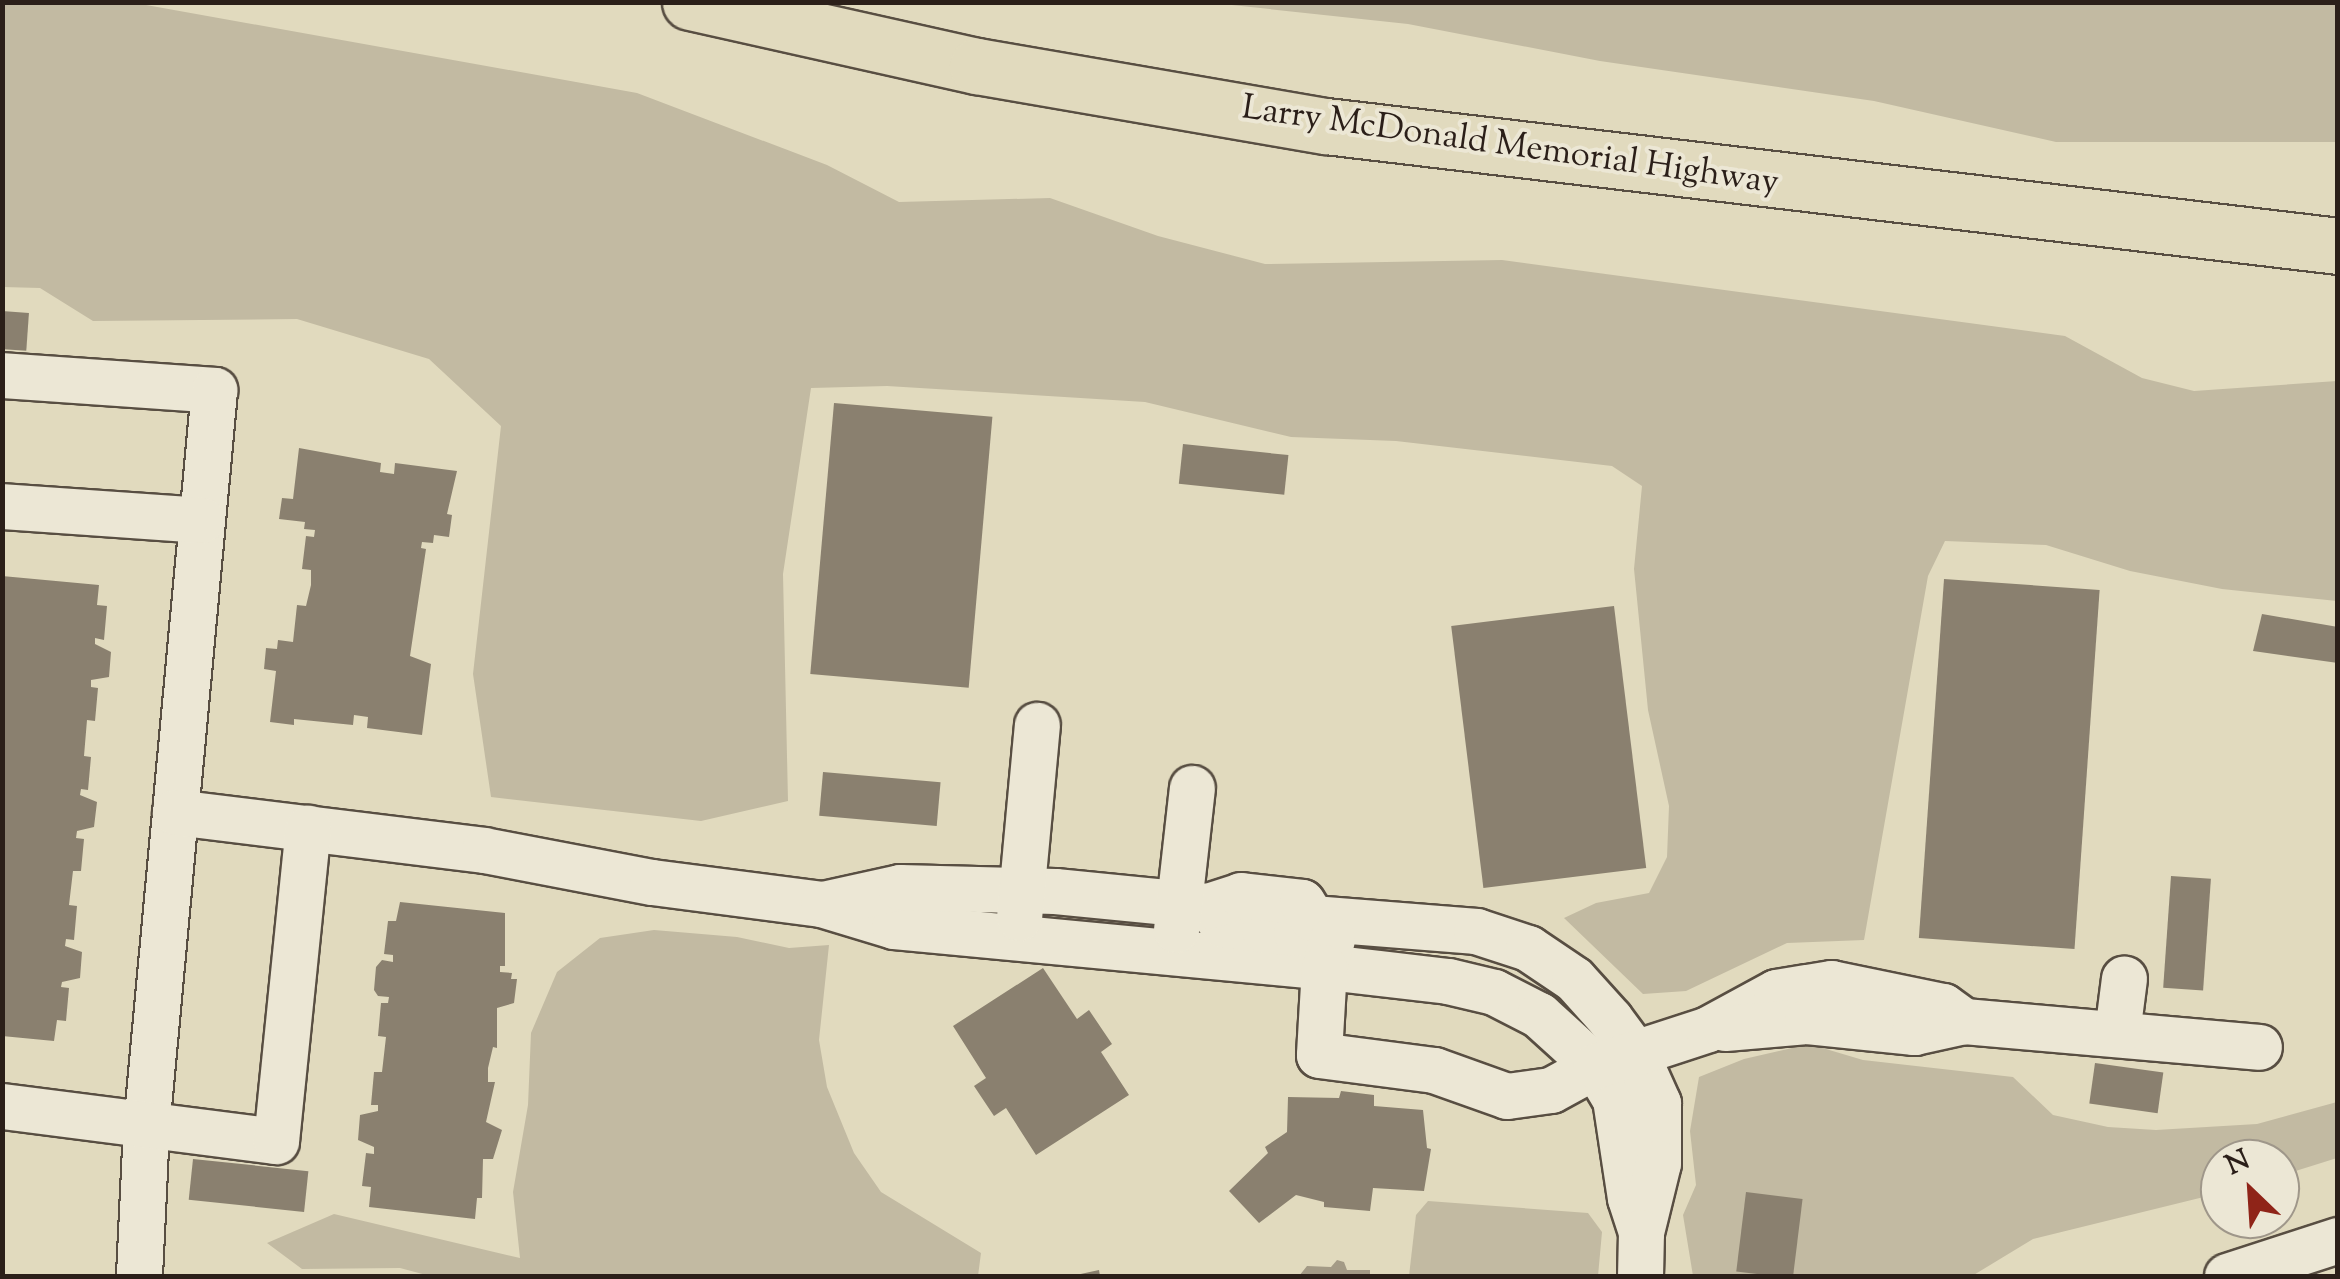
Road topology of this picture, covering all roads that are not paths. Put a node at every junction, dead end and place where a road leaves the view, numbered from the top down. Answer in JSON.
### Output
{"nodes":[{"id":1,"x":690,"y":2,"type":"edge"},
{"id":2,"x":2338,"y":246,"type":"edge"},
{"id":3,"x":2,"y":374,"type":"edge"},
{"id":4,"x":2,"y":506,"type":"edge"},
{"id":5,"x":202,"y":520,"type":"junction"},
{"id":6,"x":1037,"y":726,"type":"dead end"},
{"id":7,"x":1192,"y":788,"type":"dead end"},
{"id":8,"x":175,"y":812,"type":"junction"},
{"id":9,"x":308,"y":828,"type":"junction"},
{"id":10,"x":1021,"y":890,"type":"junction"},
{"id":11,"x":822,"y":904,"type":"junction"},
{"id":12,"x":1194,"y":904,"type":"junction"},
{"id":13,"x":1324,"y":919,"type":"junction"},
{"id":14,"x":1018,"y":935,"type":"junction"},
{"id":15,"x":1174,"y":951,"type":"junction"},
{"id":16,"x":1324,"y":967,"type":"junction"},
{"id":17,"x":2124,"y":978,"type":"dead end"},
{"id":18,"x":2118,"y":1032,"type":"junction"},
{"id":19,"x":2259,"y":1047,"type":"dead end"},
{"id":20,"x":1616,"y":1060,"type":"junction"},
{"id":21,"x":2,"y":1106,"type":"edge"},
{"id":22,"x":146,"y":1127,"type":"junction"},
{"id":23,"x":2338,"y":1240,"type":"edge"},
{"id":24,"x":139,"y":1276,"type":"edge"},
{"id":25,"x":1640,"y":1276,"type":"edge"},
{"id":26,"x":2227,"y":1276,"type":"edge"}],
"edges":[{"from":1,"to":2,"type":"highway","name":"Larry McDonald Memorial Highway"},
{"from":3,"to":5,"type":"street"},
{"from":4,"to":5,"type":"street"},
{"from":5,"to":8,"type":"street"},
{"from":6,"to":10,"type":"street"},
{"from":7,"to":12,"type":"street"},
{"from":8,"to":9,"type":"street"},
{"from":8,"to":22,"type":"street"},
{"from":9,"to":11,"type":"street"},
{"from":9,"to":22,"type":"street"},
{"from":10,"to":11,"type":"street"},
{"from":10,"to":12,"type":"street"},
{"from":10,"to":14,"type":"street"},
{"from":11,"to":14,"type":"street"},
{"from":12,"to":13,"type":"street"},
{"from":12,"to":15,"type":"street"},
{"from":13,"to":16,"type":"street"},
{"from":13,"to":20,"type":"street"},
{"from":14,"to":15,"type":"street"},
{"from":15,"to":16,"type":"street"},
{"from":16,"to":20,"type":"street"},
{"from":16,"to":20,"type":"street"},
{"from":17,"to":18,"type":"street"},
{"from":18,"to":19,"type":"street"},
{"from":18,"to":20,"type":"street"},
{"from":20,"to":25,"type":"street"},
{"from":21,"to":22,"type":"street"},
{"from":22,"to":24,"type":"street"},
{"from":23,"to":26,"type":"street"}]}
